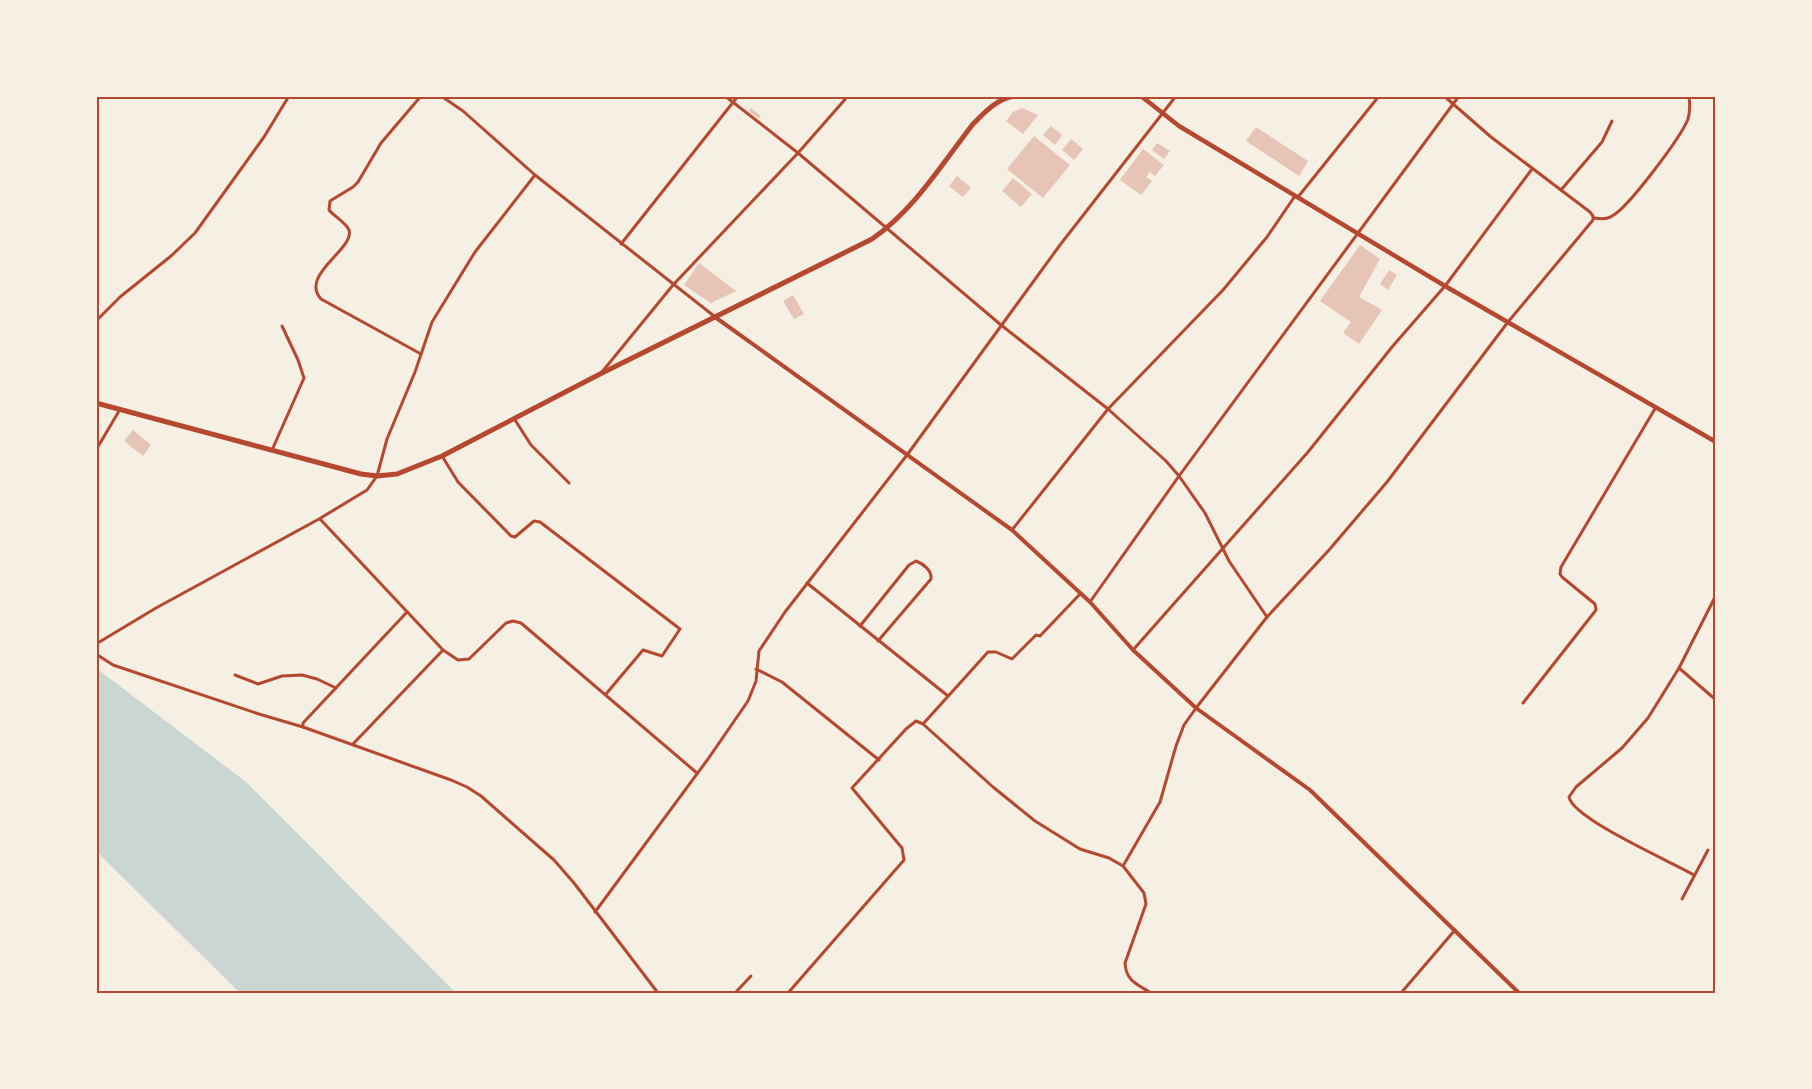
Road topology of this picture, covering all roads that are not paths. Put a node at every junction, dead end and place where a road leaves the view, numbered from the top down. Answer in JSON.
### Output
{"nodes":[{"id":1,"x":289,"y":96,"type":"edge"},
{"id":2,"x":421,"y":96,"type":"edge"},
{"id":3,"x":441,"y":96,"type":"edge"},
{"id":4,"x":725,"y":96,"type":"edge"},
{"id":5,"x":738,"y":96,"type":"edge"},
{"id":6,"x":848,"y":96,"type":"edge"},
{"id":7,"x":1015,"y":96,"type":"edge"},
{"id":8,"x":1141,"y":96,"type":"edge"},
{"id":9,"x":1176,"y":96,"type":"edge"},
{"id":10,"x":1379,"y":96,"type":"edge"},
{"id":11,"x":1444,"y":96,"type":"edge"},
{"id":12,"x":1459,"y":96,"type":"edge"},
{"id":13,"x":1689,"y":96,"type":"edge"},
{"id":14,"x":733,"y":102,"type":"junction"},
{"id":15,"x":1453,"y":103,"type":"junction"},
{"id":16,"x":1162,"y":114,"type":"junction"},
{"id":17,"x":1612,"y":121,"type":"dead end"},
{"id":18,"x":798,"y":153,"type":"junction"},
{"id":19,"x":1532,"y":170,"type":"junction"},
{"id":20,"x":535,"y":175,"type":"junction"},
{"id":21,"x":1561,"y":190,"type":"junction"},
{"id":22,"x":1297,"y":196,"type":"junction"},
{"id":23,"x":1594,"y":218,"type":"junction"},
{"id":24,"x":887,"y":229,"type":"junction"},
{"id":25,"x":1358,"y":234,"type":"junction"},
{"id":26,"x":621,"y":244,"type":"junction"},
{"id":27,"x":673,"y":285,"type":"junction"},
{"id":28,"x":1445,"y":286,"type":"junction"},
{"id":29,"x":715,"y":317,"type":"junction"},
{"id":30,"x":96,"y":321,"type":"edge"},
{"id":31,"x":1508,"y":322,"type":"junction"},
{"id":32,"x":1001,"y":325,"type":"junction"},
{"id":33,"x":282,"y":326,"type":"dead end"},
{"id":34,"x":421,"y":354,"type":"junction"},
{"id":35,"x":600,"y":374,"type":"junction"},
{"id":36,"x":96,"y":403,"type":"edge"},
{"id":37,"x":1657,"y":406,"type":"junction"},
{"id":38,"x":120,"y":409,"type":"junction"},
{"id":39,"x":1108,"y":409,"type":"junction"},
{"id":40,"x":514,"y":418,"type":"junction"},
{"id":41,"x":1716,"y":442,"type":"edge"},
{"id":42,"x":96,"y":450,"type":"edge"},
{"id":43,"x":272,"y":450,"type":"junction"},
{"id":44,"x":907,"y":455,"type":"junction"},
{"id":45,"x":442,"y":456,"type":"junction"},
{"id":46,"x":377,"y":476,"type":"junction"},
{"id":47,"x":1179,"y":476,"type":"junction"},
{"id":48,"x":569,"y":483,"type":"dead end"},
{"id":49,"x":319,"y":519,"type":"junction"},
{"id":50,"x":1012,"y":530,"type":"junction"},
{"id":51,"x":1223,"y":550,"type":"junction"},
{"id":52,"x":807,"y":583,"type":"junction"},
{"id":53,"x":1080,"y":594,"type":"junction"},
{"id":54,"x":1716,"y":596,"type":"edge"},
{"id":55,"x":1090,"y":602,"type":"junction"},
{"id":56,"x":407,"y":612,"type":"junction"},
{"id":57,"x":1267,"y":618,"type":"junction"},
{"id":58,"x":860,"y":626,"type":"junction"},
{"id":59,"x":878,"y":641,"type":"junction"},
{"id":60,"x":96,"y":644,"type":"edge"},
{"id":61,"x":443,"y":650,"type":"junction"},
{"id":62,"x":1133,"y":650,"type":"junction"},
{"id":63,"x":96,"y":654,"type":"edge"},
{"id":64,"x":1679,"y":668,"type":"junction"},
{"id":65,"x":756,"y":669,"type":"junction"},
{"id":66,"x":234,"y":675,"type":"dead end"},
{"id":67,"x":336,"y":688,"type":"junction"},
{"id":68,"x":606,"y":694,"type":"junction"},
{"id":69,"x":948,"y":696,"type":"junction"},
{"id":70,"x":1716,"y":700,"type":"edge"},
{"id":71,"x":1523,"y":703,"type":"dead end"},
{"id":72,"x":1196,"y":708,"type":"junction"},
{"id":73,"x":923,"y":724,"type":"junction"},
{"id":74,"x":303,"y":727,"type":"junction"},
{"id":75,"x":353,"y":744,"type":"junction"},
{"id":76,"x":879,"y":760,"type":"junction"},
{"id":77,"x":697,"y":773,"type":"junction"},
{"id":78,"x":1708,"y":850,"type":"dead end"},
{"id":79,"x":1124,"y":866,"type":"junction"},
{"id":80,"x":1694,"y":875,"type":"junction"},
{"id":81,"x":1682,"y":899,"type":"dead end"},
{"id":82,"x":595,"y":912,"type":"junction"},
{"id":83,"x":1455,"y":930,"type":"junction"},
{"id":84,"x":751,"y":976,"type":"dead end"},
{"id":85,"x":658,"y":993,"type":"edge"},
{"id":86,"x":735,"y":993,"type":"edge"},
{"id":87,"x":788,"y":993,"type":"edge"},
{"id":88,"x":1151,"y":993,"type":"edge"},
{"id":89,"x":1401,"y":993,"type":"edge"},
{"id":90,"x":1519,"y":993,"type":"edge"}],
"edges":[{"from":1,"to":30,"type":"street"},
{"from":2,"to":34,"type":"street"},
{"from":3,"to":20,"type":"street"},
{"from":4,"to":14,"type":"street"},
{"from":5,"to":14,"type":"street"},
{"from":6,"to":18,"type":"street"},
{"from":7,"to":24,"type":"highway"},
{"from":8,"to":16,"type":"main road"},
{"from":9,"to":16,"type":"street"},
{"from":10,"to":22,"type":"street"},
{"from":11,"to":15,"type":"street"},
{"from":12,"to":15,"type":"street"},
{"from":13,"to":23,"type":"street"},
{"from":14,"to":18,"type":"street"},
{"from":14,"to":26,"type":"street"},
{"from":15,"to":19,"type":"street"},
{"from":15,"to":25,"type":"street"},
{"from":16,"to":22,"type":"main road"},
{"from":16,"to":32,"type":"street"},
{"from":17,"to":21,"type":"street"},
{"from":18,"to":24,"type":"street"},
{"from":18,"to":27,"type":"street"},
{"from":19,"to":21,"type":"street"},
{"from":19,"to":28,"type":"street"},
{"from":20,"to":26,"type":"street"},
{"from":20,"to":34,"type":"street"},
{"from":21,"to":23,"type":"street"},
{"from":22,"to":25,"type":"main road"},
{"from":22,"to":39,"type":"street"},
{"from":23,"to":31,"type":"street"},
{"from":24,"to":29,"type":"highway"},
{"from":24,"to":32,"type":"street"},
{"from":25,"to":28,"type":"main road"},
{"from":25,"to":47,"type":"street"},
{"from":26,"to":27,"type":"street"},
{"from":27,"to":29,"type":"street"},
{"from":27,"to":35,"type":"street"},
{"from":28,"to":31,"type":"main road"},
{"from":28,"to":51,"type":"street"},
{"from":29,"to":35,"type":"highway"},
{"from":29,"to":44,"type":"street"},
{"from":31,"to":37,"type":"main road"},
{"from":31,"to":57,"type":"street"},
{"from":32,"to":39,"type":"street"},
{"from":32,"to":44,"type":"street"},
{"from":33,"to":43,"type":"street"},
{"from":34,"to":46,"type":"street"},
{"from":35,"to":40,"type":"highway"},
{"from":36,"to":38,"type":"highway"},
{"from":37,"to":41,"type":"main road"},
{"from":37,"to":71,"type":"street"},
{"from":38,"to":42,"type":"street"},
{"from":38,"to":43,"type":"highway"},
{"from":39,"to":47,"type":"street"},
{"from":39,"to":50,"type":"street"},
{"from":40,"to":45,"type":"highway"},
{"from":40,"to":48,"type":"street"},
{"from":43,"to":46,"type":"highway"},
{"from":44,"to":50,"type":"street"},
{"from":44,"to":52,"type":"street"},
{"from":45,"to":46,"type":"highway"},
{"from":45,"to":68,"type":"street"},
{"from":46,"to":49,"type":"street"},
{"from":47,"to":51,"type":"street"},
{"from":47,"to":55,"type":"street"},
{"from":49,"to":56,"type":"street"},
{"from":49,"to":60,"type":"street"},
{"from":50,"to":53,"type":"street"},
{"from":51,"to":57,"type":"street"},
{"from":51,"to":62,"type":"street"},
{"from":52,"to":58,"type":"street"},
{"from":52,"to":65,"type":"street"},
{"from":53,"to":55,"type":"street"},
{"from":53,"to":69,"type":"street"},
{"from":54,"to":64,"type":"street"},
{"from":55,"to":62,"type":"street"},
{"from":56,"to":61,"type":"street"},
{"from":56,"to":67,"type":"street"},
{"from":57,"to":72,"type":"street"},
{"from":58,"to":59,"type":"street"},
{"from":58,"to":59,"type":"street"},
{"from":59,"to":69,"type":"street"},
{"from":61,"to":68,"type":"street"},
{"from":61,"to":75,"type":"street"},
{"from":62,"to":72,"type":"street"},
{"from":63,"to":74,"type":"street"},
{"from":64,"to":70,"type":"street"},
{"from":64,"to":80,"type":"street"},
{"from":65,"to":76,"type":"street"},
{"from":65,"to":77,"type":"street"},
{"from":66,"to":67,"type":"street"},
{"from":67,"to":74,"type":"street"},
{"from":68,"to":77,"type":"street"},
{"from":69,"to":73,"type":"street"},
{"from":72,"to":79,"type":"street"},
{"from":72,"to":83,"type":"street"},
{"from":73,"to":76,"type":"street"},
{"from":73,"to":79,"type":"street"},
{"from":74,"to":75,"type":"street"},
{"from":75,"to":82,"type":"street"},
{"from":76,"to":87,"type":"street"},
{"from":77,"to":82,"type":"street"},
{"from":78,"to":80,"type":"street"},
{"from":79,"to":88,"type":"street"},
{"from":80,"to":81,"type":"street"},
{"from":82,"to":85,"type":"street"},
{"from":83,"to":89,"type":"street"},
{"from":83,"to":90,"type":"street"},
{"from":84,"to":86,"type":"street"}]}
